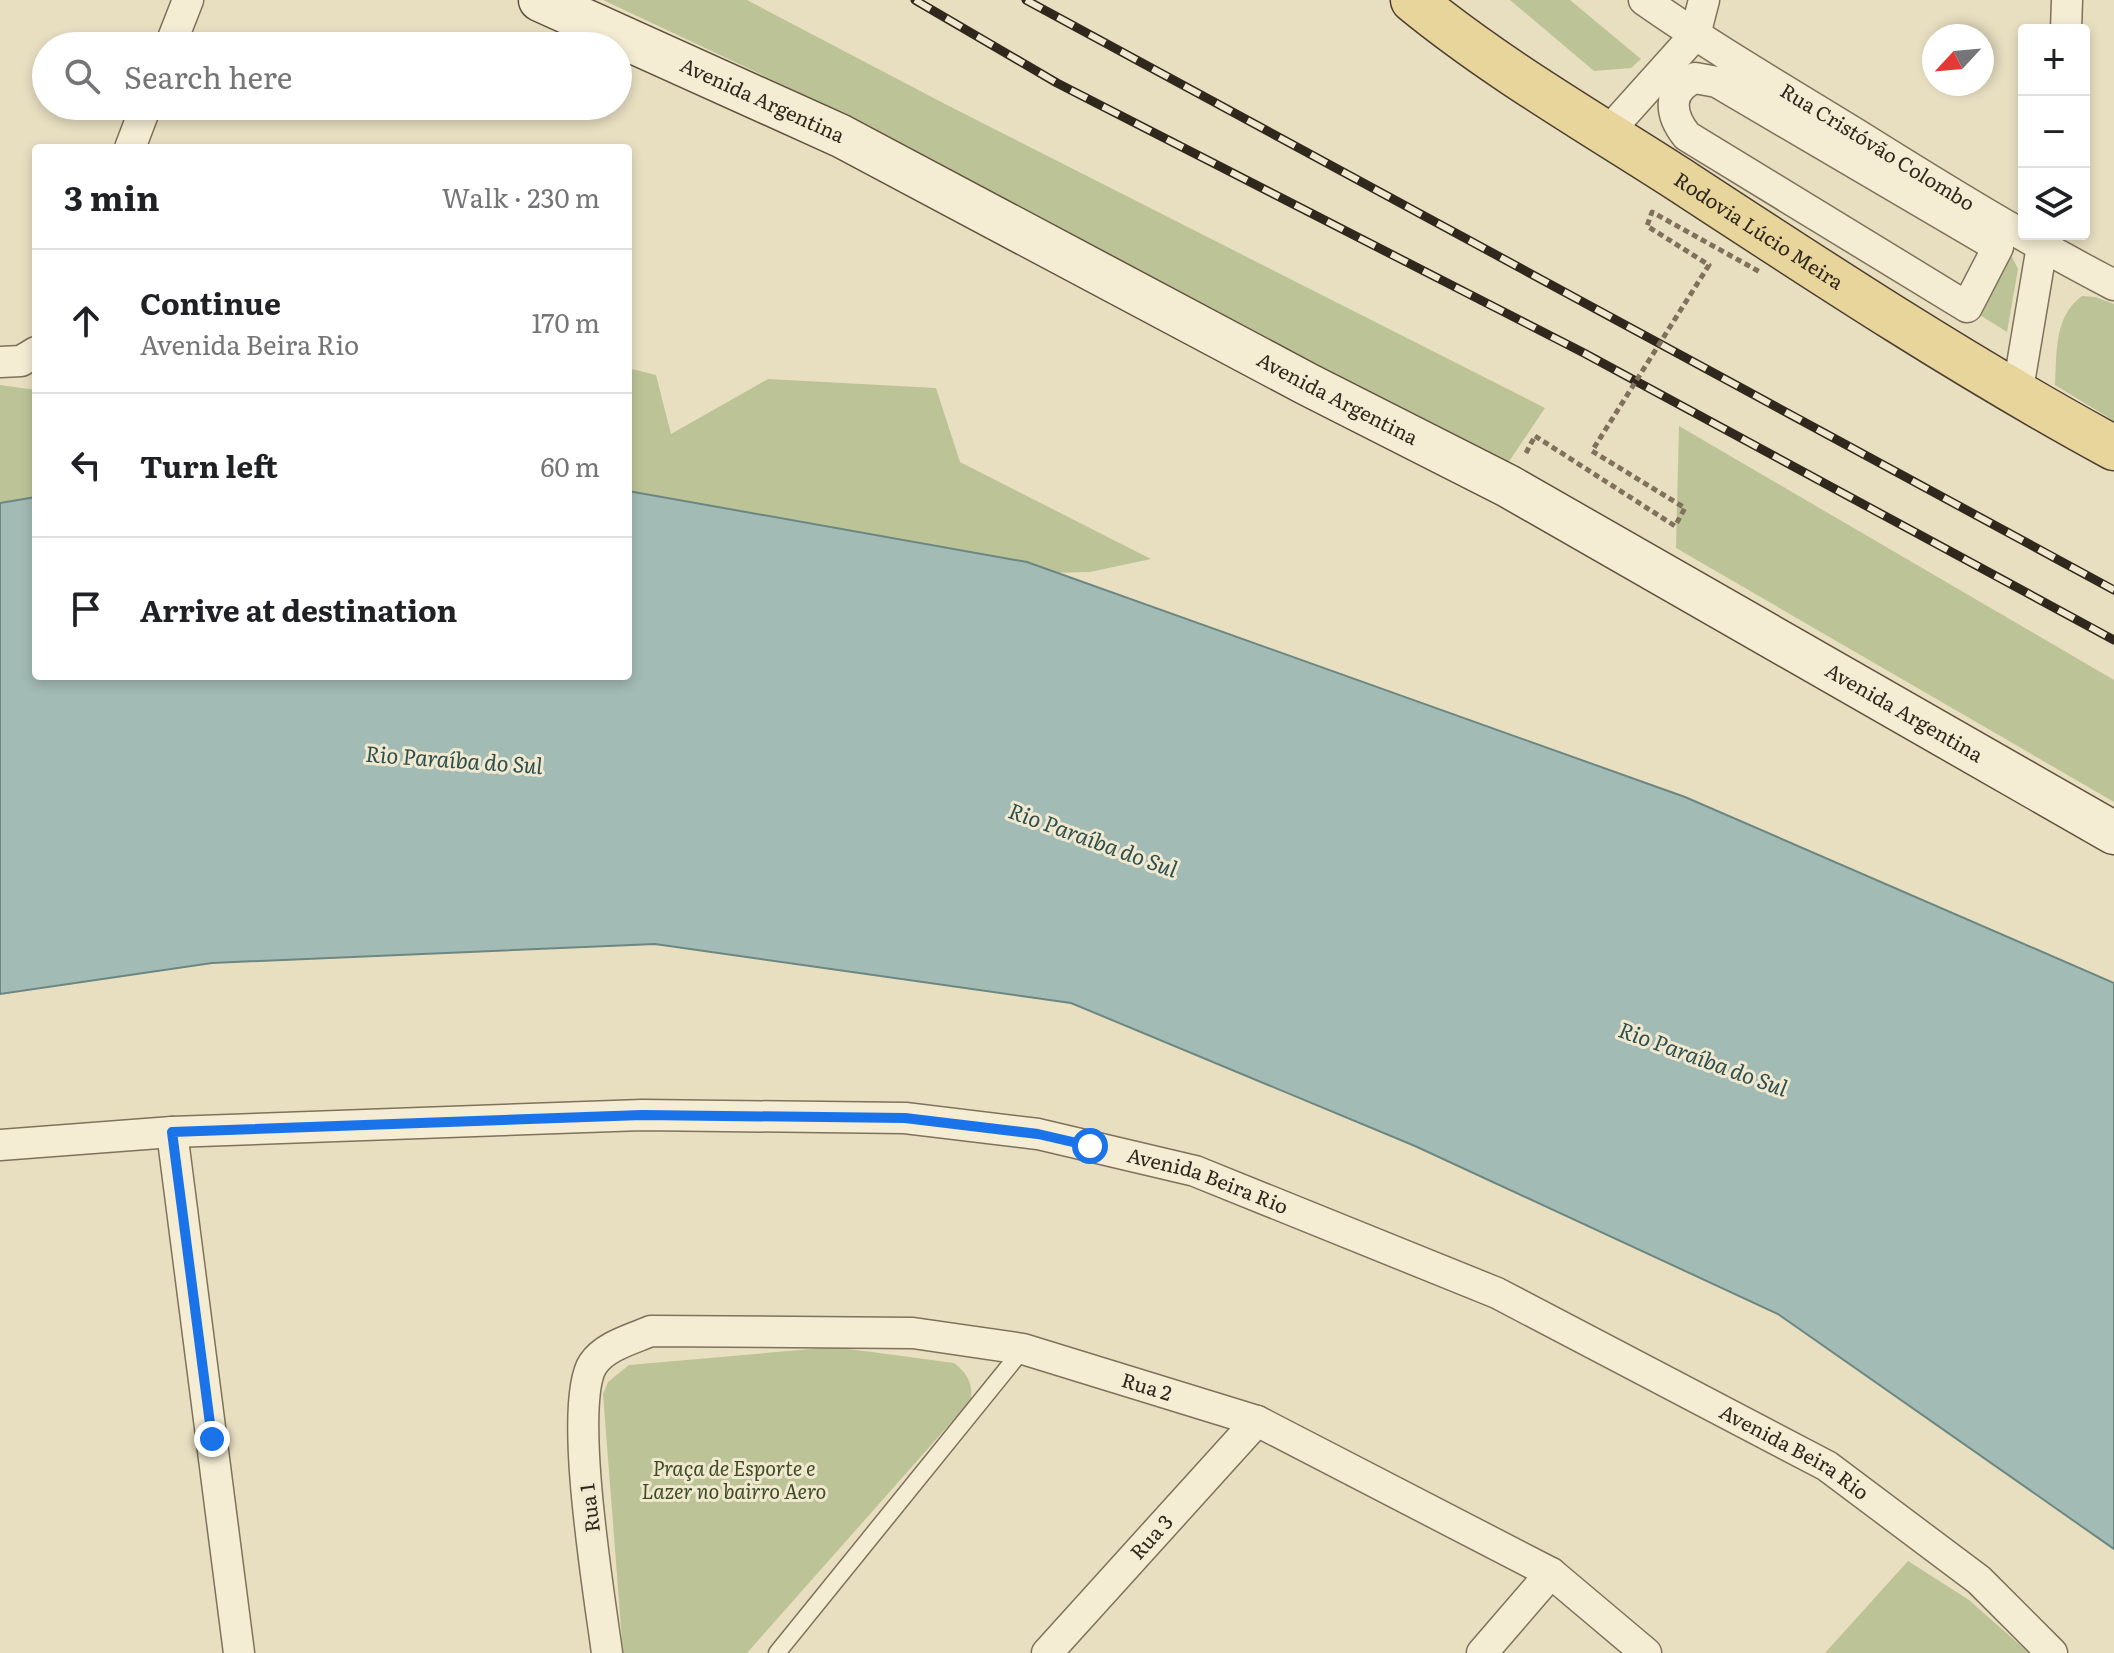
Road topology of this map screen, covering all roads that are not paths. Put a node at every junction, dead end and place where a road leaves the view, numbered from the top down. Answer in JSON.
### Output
{"nodes":[{"id":1,"x":188,"y":0,"type":"edge"},
{"id":2,"x":540,"y":0,"type":"edge"},
{"id":3,"x":1413,"y":0,"type":"edge"},
{"id":4,"x":1644,"y":0,"type":"edge"},
{"id":5,"x":1704,"y":0,"type":"edge"},
{"id":6,"x":2067,"y":0,"type":"edge"},
{"id":7,"x":2066,"y":24,"type":"edge"},
{"id":8,"x":175,"y":32,"type":"edge"},
{"id":9,"x":611,"y":32,"type":"edge"},
{"id":10,"x":1695,"y":35,"type":"junction"},
{"id":11,"x":632,"y":42,"type":"edge"},
{"id":12,"x":141,"y":120,"type":"edge"},
{"id":13,"x":1607,"y":133,"type":"junction"},
{"id":14,"x":132,"y":144,"type":"edge"},
{"id":15,"x":2043,"y":241,"type":"edge"},
{"id":16,"x":2114,"y":285,"type":"edge"},
{"id":17,"x":1967,"y":307,"type":"joint"},
{"id":18,"x":2017,"y":395,"type":"junction"},
{"id":19,"x":2114,"y":448,"type":"edge"},
{"id":20,"x":2114,"y":833,"type":"edge"},
{"id":21,"x":172,"y":1132,"type":"junction"},
{"id":22,"x":0,"y":1145,"type":"edge"},
{"id":23,"x":1023,"y":1349,"type":"junction"},
{"id":24,"x":593,"y":1364,"type":"joint"},
{"id":25,"x":1257,"y":1421,"type":"junction"},
{"id":26,"x":1551,"y":1573,"type":"junction"},
{"id":27,"x":239,"y":1653,"type":"edge"},
{"id":28,"x":607,"y":1653,"type":"edge"},
{"id":29,"x":777,"y":1653,"type":"edge"},
{"id":30,"x":1047,"y":1653,"type":"edge"},
{"id":31,"x":1482,"y":1653,"type":"edge"},
{"id":32,"x":1646,"y":1653,"type":"edge"},
{"id":33,"x":2052,"y":1653,"type":"edge"}],
"edges":[{"from":1,"to":8,"type":"street"},
{"from":2,"to":9,"type":"street","name":"Avenida Argentina"},
{"from":3,"to":13,"type":"main road","name":"Rodovia Lúcio Meira"},
{"from":4,"to":10,"type":"street","name":"Rua Cristóvão Colombo"},
{"from":5,"to":10,"type":"street"},
{"from":6,"to":7,"type":"street"},
{"from":10,"to":13,"type":"street"},
{"from":10,"to":15,"type":"street","name":"Rua Cristóvão Colombo"},
{"from":11,"to":20,"type":"street","name":"Avenida Argentina"},
{"from":12,"to":14,"type":"street"},
{"from":13,"to":18,"type":"main road","name":"Rodovia Lúcio Meira"},
{"from":15,"to":16,"type":"street","name":"Rua Cristóvão Colombo"},
{"from":15,"to":18,"type":"street"},
{"from":17,"to":17,"type":"street"},
{"from":18,"to":19,"type":"main road","name":"Rodovia Lúcio Meira"},
{"from":21,"to":22,"type":"street","name":"Avenida Beira Rio"},
{"from":21,"to":27,"type":"street"},
{"from":21,"to":33,"type":"street","name":"Avenida Beira Rio"},
{"from":23,"to":24,"type":"street","name":"Rua 2"},
{"from":23,"to":25,"type":"street","name":"Rua 2"},
{"from":23,"to":29,"type":"lane"},
{"from":24,"to":28,"type":"street","name":"Rua 1"},
{"from":25,"to":26,"type":"street","name":"Rua 2"},
{"from":25,"to":30,"type":"street","name":"Rua 3"},
{"from":26,"to":31,"type":"street"},
{"from":26,"to":32,"type":"street","name":"Rua 2"}]}
